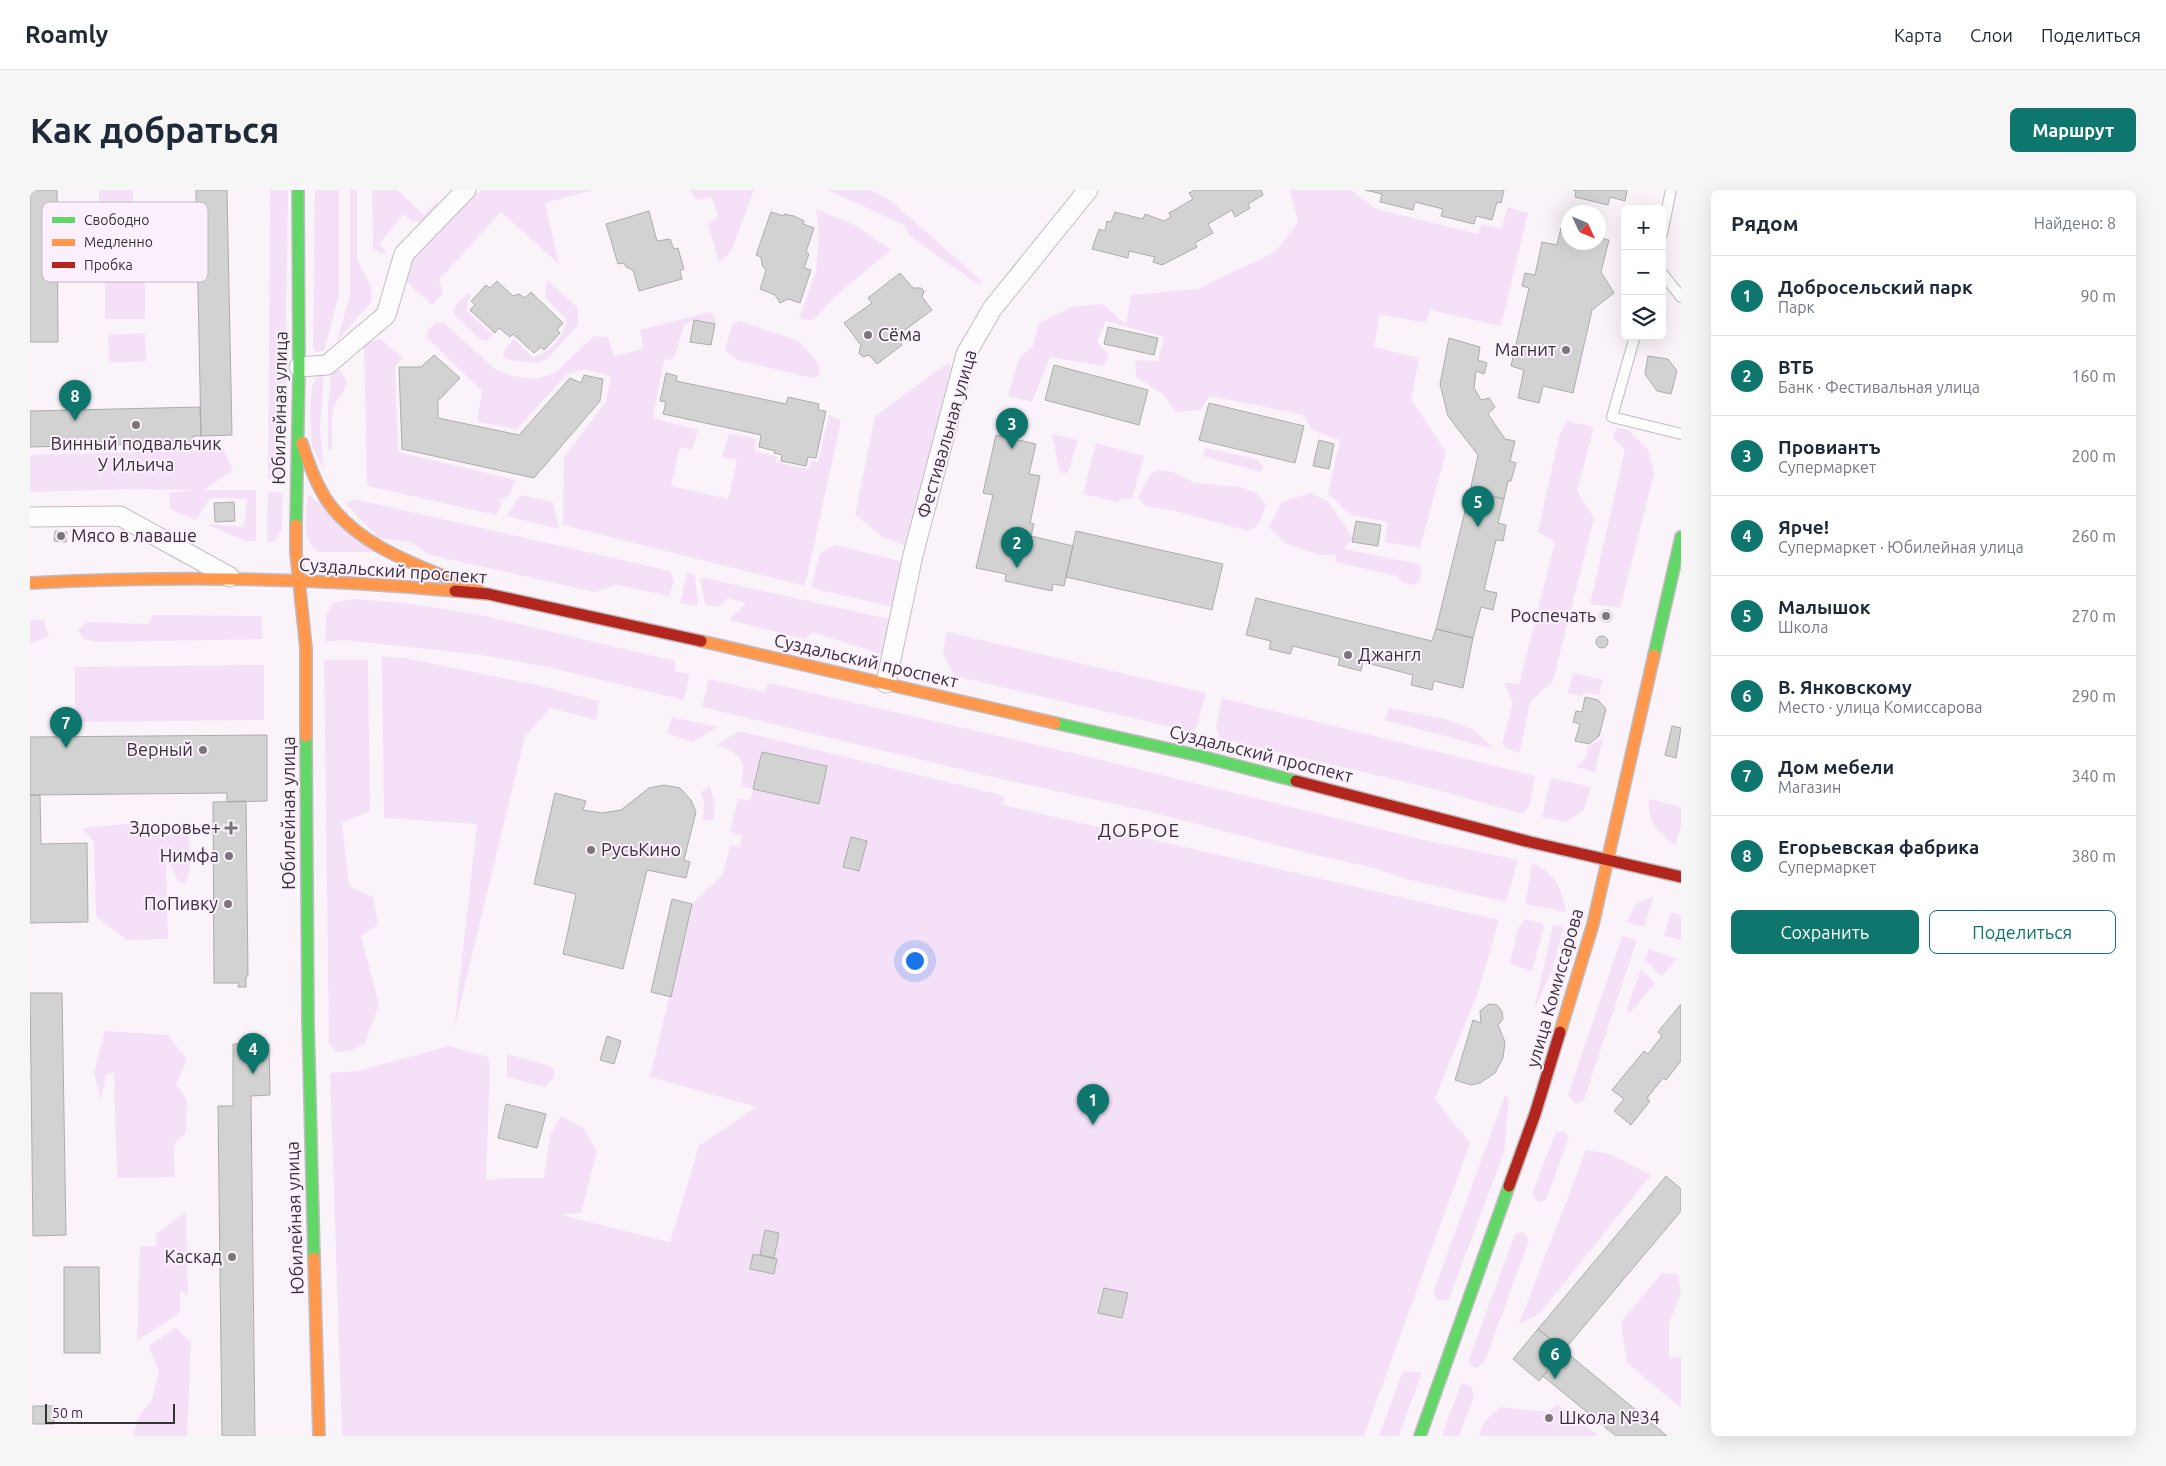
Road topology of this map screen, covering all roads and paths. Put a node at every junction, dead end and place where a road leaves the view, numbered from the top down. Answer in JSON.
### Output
{"nodes":[{"id":1,"x":298,"y":190,"type":"edge"},
{"id":2,"x":466,"y":190,"type":"edge"},
{"id":3,"x":1088,"y":190,"type":"edge"},
{"id":4,"x":1671,"y":190,"type":"edge"},
{"id":5,"x":1666,"y":214,"type":"edge"},
{"id":6,"x":1666,"y":278,"type":"edge"},
{"id":7,"x":1681,"y":297,"type":"edge"},
{"id":8,"x":1634,"y":340,"type":"edge"},
{"id":9,"x":299,"y":368,"type":"junction"},
{"id":10,"x":297,"y":423,"type":"junction"},
{"id":11,"x":1681,"y":434,"type":"edge"},
{"id":12,"x":30,"y":517,"type":"edge"},
{"id":13,"x":1681,"y":538,"type":"edge"},
{"id":14,"x":233,"y":579,"type":"junction"},
{"id":15,"x":299,"y":581,"type":"junction"},
{"id":16,"x":30,"y":583,"type":"edge"},
{"id":17,"x":488,"y":594,"type":"junction"},
{"id":18,"x":886,"y":683,"type":"junction"},
{"id":19,"x":1608,"y":860,"type":"junction"},
{"id":20,"x":1681,"y":877,"type":"edge"},
{"id":21,"x":318,"y":1436,"type":"edge"},
{"id":22,"x":1420,"y":1436,"type":"edge"}],
"edges":[{"from":1,"to":9,"type":"main road","name":"Юбилейная улица"},
{"from":2,"to":9,"type":"street"},
{"from":3,"to":18,"type":"street","name":"Фестивальная улица"},
{"from":4,"to":5,"type":"lane"},
{"from":6,"to":7,"type":"lane"},
{"from":8,"to":11,"type":"lane"},
{"from":9,"to":10,"type":"main road","name":"Юбилейная улица"},
{"from":10,"to":15,"type":"main road","name":"Юбилейная улица"},
{"from":10,"to":17,"type":"main road"},
{"from":12,"to":14,"type":"street"},
{"from":13,"to":19,"type":"main road","name":"улица Комиссарова"},
{"from":14,"to":15,"type":"main road","name":"Суздальский проспект"},
{"from":14,"to":16,"type":"main road","name":"Суздальский проспект"},
{"from":15,"to":17,"type":"main road","name":"Суздальский проспект"},
{"from":15,"to":21,"type":"main road","name":"Юбилейная улица"},
{"from":17,"to":18,"type":"main road","name":"Суздальский проспект"},
{"from":18,"to":19,"type":"main road","name":"Суздальский проспект"},
{"from":19,"to":20,"type":"main road","name":"Суздальский проспект"},
{"from":19,"to":22,"type":"main road","name":"улица Комиссарова"}]}
